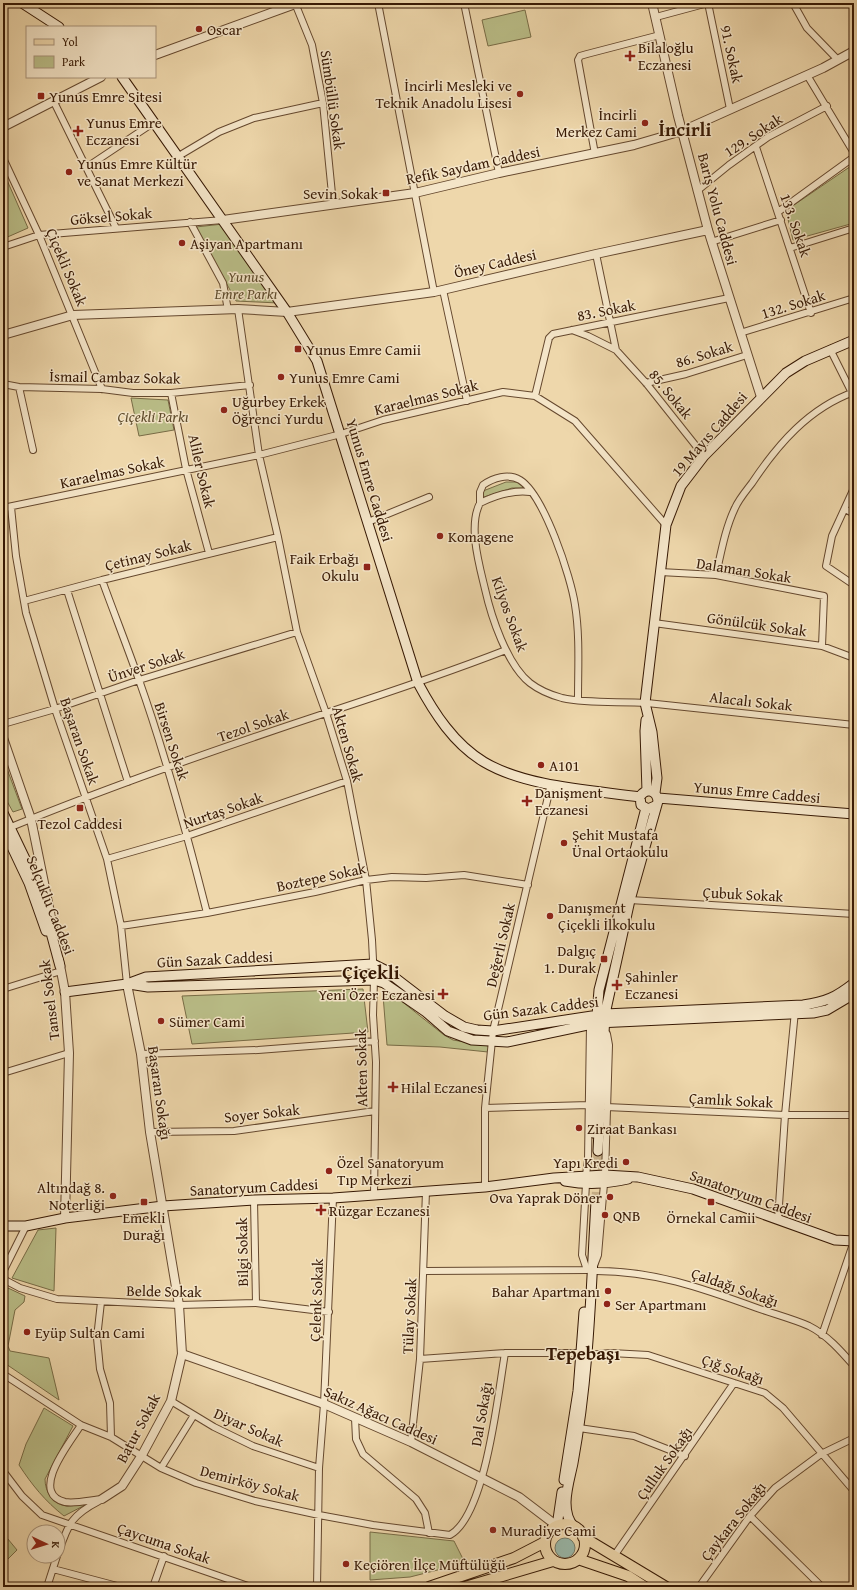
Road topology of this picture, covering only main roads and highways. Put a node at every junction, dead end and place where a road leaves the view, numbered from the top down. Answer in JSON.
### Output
{"nodes":[{"id":1,"x":22,"y":3,"type":"edge"},
{"id":2,"x":57,"y":26,"type":"edge"},
{"id":3,"x":123,"y":78,"type":"edge"},
{"id":4,"x":854,"y":340,"type":"edge"},
{"id":5,"x":654,"y":797,"type":"junction"},
{"id":6,"x":640,"y":798,"type":"junction"},
{"id":7,"x":646,"y":808,"type":"junction"},
{"id":8,"x":3,"y":813,"type":"edge"},
{"id":9,"x":854,"y":814,"type":"edge"},
{"id":10,"x":5,"y":829,"type":"edge"},
{"id":11,"x":61,"y":968,"type":"road end"},
{"id":12,"x":854,"y":983,"type":"edge"},
{"id":13,"x":127,"y":984,"type":"junction"},
{"id":14,"x":66,"y":992,"type":"road end"},
{"id":15,"x":854,"y":994,"type":"edge"},
{"id":16,"x":795,"y":1010,"type":"junction"},
{"id":17,"x":599,"y":1020,"type":"junction"},
{"id":18,"x":492,"y":1036,"type":"junction"},
{"id":19,"x":595,"y":1151,"type":"tunnel mouth"},
{"id":20,"x":638,"y":1177,"type":"junction"},
{"id":21,"x":586,"y":1180,"type":"junction"},
{"id":22,"x":593,"y":1201,"type":"tunnel mouth"},
{"id":23,"x":3,"y":1226,"type":"edge"},
{"id":24,"x":854,"y":1241,"type":"edge"},
{"id":25,"x":584,"y":1354,"type":"junction"},
{"id":26,"x":557,"y":1526,"type":"junction"},
{"id":27,"x":574,"y":1527,"type":"junction"},
{"id":28,"x":583,"y":1537,"type":"junction"},
{"id":29,"x":545,"y":1542,"type":"junction"},
{"id":30,"x":578,"y":1559,"type":"junction"},
{"id":31,"x":553,"y":1561,"type":"junction"},
{"id":32,"x":429,"y":1587,"type":"edge"},
{"id":33,"x":465,"y":1587,"type":"edge"},
{"id":34,"x":645,"y":1587,"type":"edge"},
{"id":35,"x":666,"y":1587,"type":"edge"}],
"edges":[{"from":1,"to":2,"type":"main road"},
{"from":3,"to":6,"type":"main road","name":"Yunus Emre Caddesi"},
{"from":4,"to":5,"type":"main road","name":"19 Mayıs Caddesi"},
{"from":5,"to":6,"type":"main road"},
{"from":5,"to":7,"type":"main road","name":"Yunus Emre Caddesi"},
{"from":5,"to":9,"type":"main road","name":"Yunus Emre Caddesi"},
{"from":5,"to":17,"type":"main road","name":"19 Mayıs Caddesi"},
{"from":6,"to":7,"type":"main road"},
{"from":7,"to":17,"type":"main road"},
{"from":8,"to":10,"type":"main road","name":"Selçuklu Caddesi"},
{"from":10,"to":11,"type":"main road","name":"Selçuklu Caddesi"},
{"from":12,"to":16,"type":"main road","name":"Gün Sazak Caddesi"},
{"from":13,"to":14,"type":"main road","name":"Gün Sazak Caddesi"},
{"from":13,"to":18,"type":"main road","name":"Gün Sazak Caddesi"},
{"from":13,"to":18,"type":"main road","name":"Gün Sazak Caddesi"},
{"from":15,"to":16,"type":"main road","name":"Gün Sazak Caddesi"},
{"from":16,"to":17,"type":"main road","name":"Gün Sazak Caddesi"},
{"from":17,"to":18,"type":"main road","name":"Gün Sazak Caddesi"},
{"from":17,"to":19,"type":"main road"},
{"from":20,"to":21,"type":"main road","name":"Sanatoryum Caddesi"},
{"from":20,"to":21,"type":"main road","name":"Sanatoryum Caddesi"},
{"from":20,"to":24,"type":"main road","name":"Sanatoryum Caddesi"},
{"from":21,"to":23,"type":"main road","name":"Sanatoryum Caddesi"},
{"from":22,"to":25,"type":"main road"},
{"from":25,"to":26,"type":"main road"},
{"from":25,"to":27,"type":"main road"},
{"from":26,"to":27,"type":"main road"},
{"from":26,"to":29,"type":"main road"},
{"from":27,"to":28,"type":"main road"},
{"from":28,"to":30,"type":"main road"},
{"from":28,"to":35,"type":"main road"},
{"from":29,"to":31,"type":"main road"},
{"from":29,"to":32,"type":"main road"},
{"from":30,"to":31,"type":"main road"},
{"from":30,"to":34,"type":"main road"},
{"from":31,"to":33,"type":"main road"}]}
